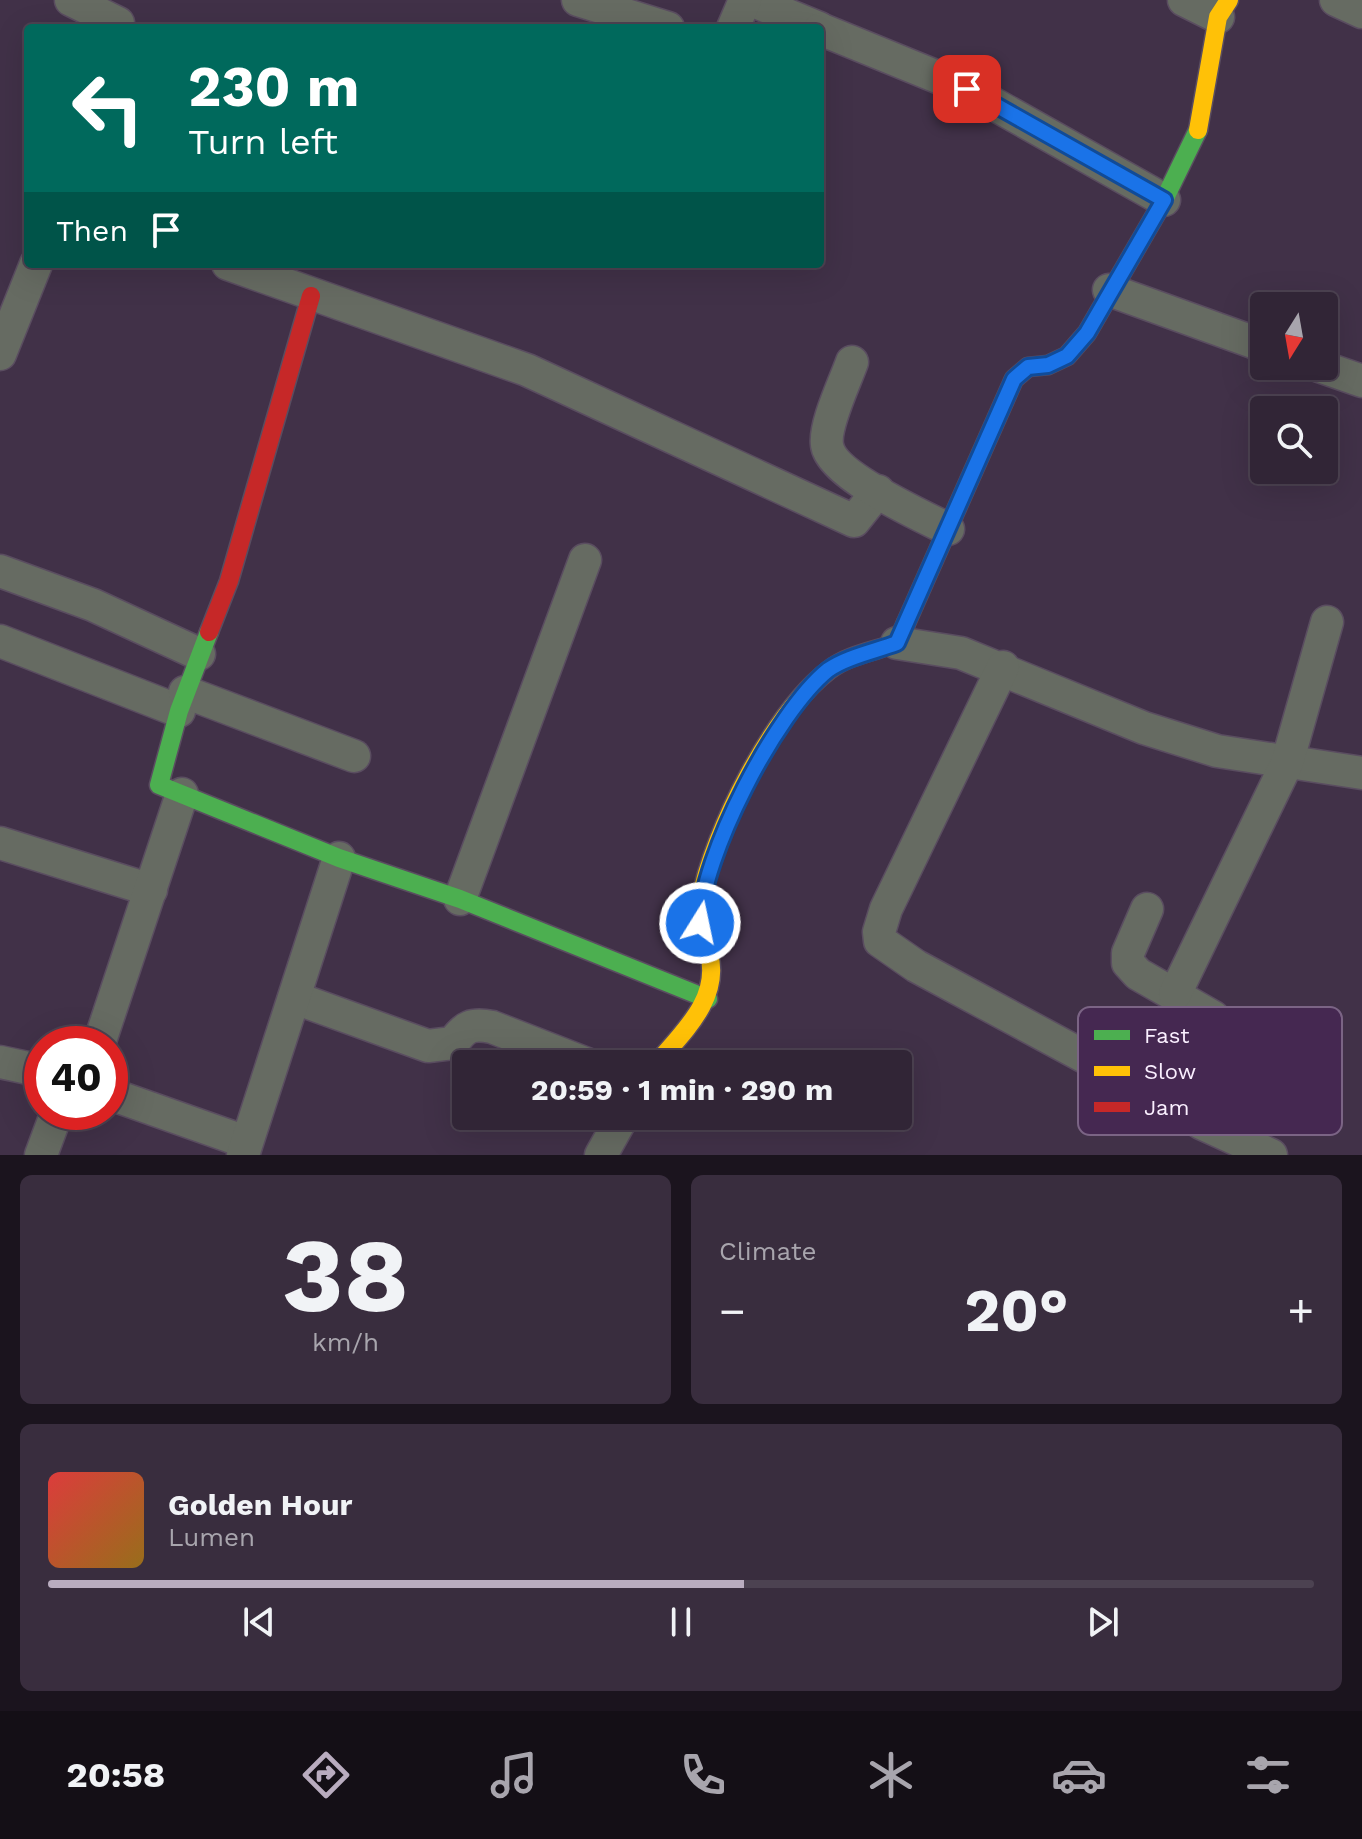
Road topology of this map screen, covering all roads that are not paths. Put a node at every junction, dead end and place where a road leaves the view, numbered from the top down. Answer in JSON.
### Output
{"nodes":[{"id":1,"x":71,"y":0,"type":"edge"},
{"id":2,"x":578,"y":0,"type":"edge"},
{"id":3,"x":748,"y":0,"type":"edge"},
{"id":4,"x":1184,"y":0,"type":"edge"},
{"id":5,"x":1336,"y":0,"type":"edge"},
{"id":6,"x":1223,"y":9,"type":"edge"},
{"id":7,"x":1362,"y":12,"type":"edge"},
{"id":8,"x":120,"y":17,"type":"edge"},
{"id":9,"x":655,"y":24,"type":"edge"},
{"id":10,"x":735,"y":24,"type":"edge"},
{"id":11,"x":809,"y":24,"type":"edge"},
{"id":12,"x":824,"y":30,"type":"edge"},
{"id":13,"x":1164,"y":200,"type":"junction"},
{"id":14,"x":34,"y":268,"type":"edge"},
{"id":15,"x":238,"y":268,"type":"edge"},
{"id":16,"x":1109,"y":290,"type":"junction"},
{"id":17,"x":311,"y":296,"type":"junction"},
{"id":18,"x":1250,"y":341,"type":"edge"},
{"id":19,"x":0,"y":354,"type":"edge"},
{"id":20,"x":852,"y":362,"type":"dead end"},
{"id":21,"x":1338,"y":373,"type":"edge"},
{"id":22,"x":1362,"y":381,"type":"edge"},
{"id":23,"x":878,"y":491,"type":"junction"},
{"id":24,"x":948,"y":529,"type":"junction"},
{"id":25,"x":585,"y":560,"type":"dead end"},
{"id":26,"x":0,"y":571,"type":"edge"},
{"id":27,"x":1327,"y":622,"type":"dead end"},
{"id":28,"x":0,"y":641,"type":"edge"},
{"id":29,"x":897,"y":643,"type":"junction"},
{"id":30,"x":199,"y":654,"type":"junction"},
{"id":31,"x":1003,"y":667,"type":"junction"},
{"id":32,"x":182,"y":702,"type":"junction"},
{"id":33,"x":354,"y":756,"type":"dead end"},
{"id":34,"x":1287,"y":763,"type":"junction"},
{"id":35,"x":1362,"y":773,"type":"edge"},
{"id":36,"x":182,"y":794,"type":"junction"},
{"id":37,"x":0,"y":843,"type":"edge"},
{"id":38,"x":339,"y":858,"type":"junction"},
{"id":39,"x":151,"y":890,"type":"junction"},
{"id":40,"x":460,"y":899,"type":"junction"},
{"id":41,"x":1147,"y":909,"type":"dead end"},
{"id":42,"x":1175,"y":994,"type":"junction"},
{"id":43,"x":295,"y":998,"type":"junction"},
{"id":44,"x":708,"y":999,"type":"junction"},
{"id":45,"x":1196,"y":1007,"type":"edge"},
{"id":46,"x":105,"y":1026,"type":"edge"},
{"id":47,"x":551,"y":1050,"type":"edge"},
{"id":48,"x":667,"y":1050,"type":"edge"},
{"id":49,"x":1078,"y":1053,"type":"edge"},
{"id":50,"x":0,"y":1062,"type":"edge"},
{"id":51,"x":24,"y":1067,"type":"edge"},
{"id":52,"x":128,"y":1101,"type":"edge"},
{"id":53,"x":50,"y":1130,"type":"edge"},
{"id":54,"x":615,"y":1130,"type":"edge"},
{"id":55,"x":1227,"y":1135,"type":"edge"},
{"id":56,"x":245,"y":1148,"type":"edge"},
{"id":57,"x":41,"y":1155,"type":"edge"},
{"id":58,"x":601,"y":1155,"type":"edge"},
{"id":59,"x":1271,"y":1155,"type":"edge"}],
"edges":[{"from":1,"to":8,"type":"street"},
{"from":2,"to":9,"type":"street"},
{"from":3,"to":10,"type":"street"},
{"from":3,"to":11,"type":"street"},
{"from":4,"to":6,"type":"street"},
{"from":5,"to":7,"type":"street"},
{"from":6,"to":13,"type":"street"},
{"from":12,"to":13,"type":"street"},
{"from":13,"to":16,"type":"street"},
{"from":14,"to":19,"type":"street"},
{"from":15,"to":17,"type":"street"},
{"from":16,"to":18,"type":"street"},
{"from":16,"to":24,"type":"street"},
{"from":17,"to":23,"type":"street"},
{"from":17,"to":30,"type":"street"},
{"from":20,"to":23,"type":"street"},
{"from":21,"to":22,"type":"street"},
{"from":23,"to":24,"type":"street"},
{"from":24,"to":29,"type":"street"},
{"from":25,"to":40,"type":"street"},
{"from":26,"to":30,"type":"street"},
{"from":27,"to":34,"type":"street"},
{"from":28,"to":32,"type":"street"},
{"from":29,"to":31,"type":"street"},
{"from":29,"to":44,"type":"street"},
{"from":30,"to":32,"type":"street"},
{"from":31,"to":34,"type":"street"},
{"from":31,"to":49,"type":"street"},
{"from":32,"to":33,"type":"street"},
{"from":32,"to":36,"type":"street"},
{"from":34,"to":35,"type":"street"},
{"from":34,"to":42,"type":"street"},
{"from":36,"to":38,"type":"street"},
{"from":36,"to":39,"type":"street"},
{"from":37,"to":39,"type":"street"},
{"from":38,"to":40,"type":"street"},
{"from":38,"to":43,"type":"street"},
{"from":39,"to":46,"type":"street"},
{"from":40,"to":44,"type":"street"},
{"from":41,"to":42,"type":"street"},
{"from":42,"to":45,"type":"street"},
{"from":43,"to":47,"type":"street"},
{"from":43,"to":56,"type":"street"},
{"from":44,"to":48,"type":"street"},
{"from":50,"to":51,"type":"street"},
{"from":52,"to":56,"type":"street"},
{"from":53,"to":57,"type":"street"},
{"from":54,"to":58,"type":"street"},
{"from":55,"to":59,"type":"street"}]}
